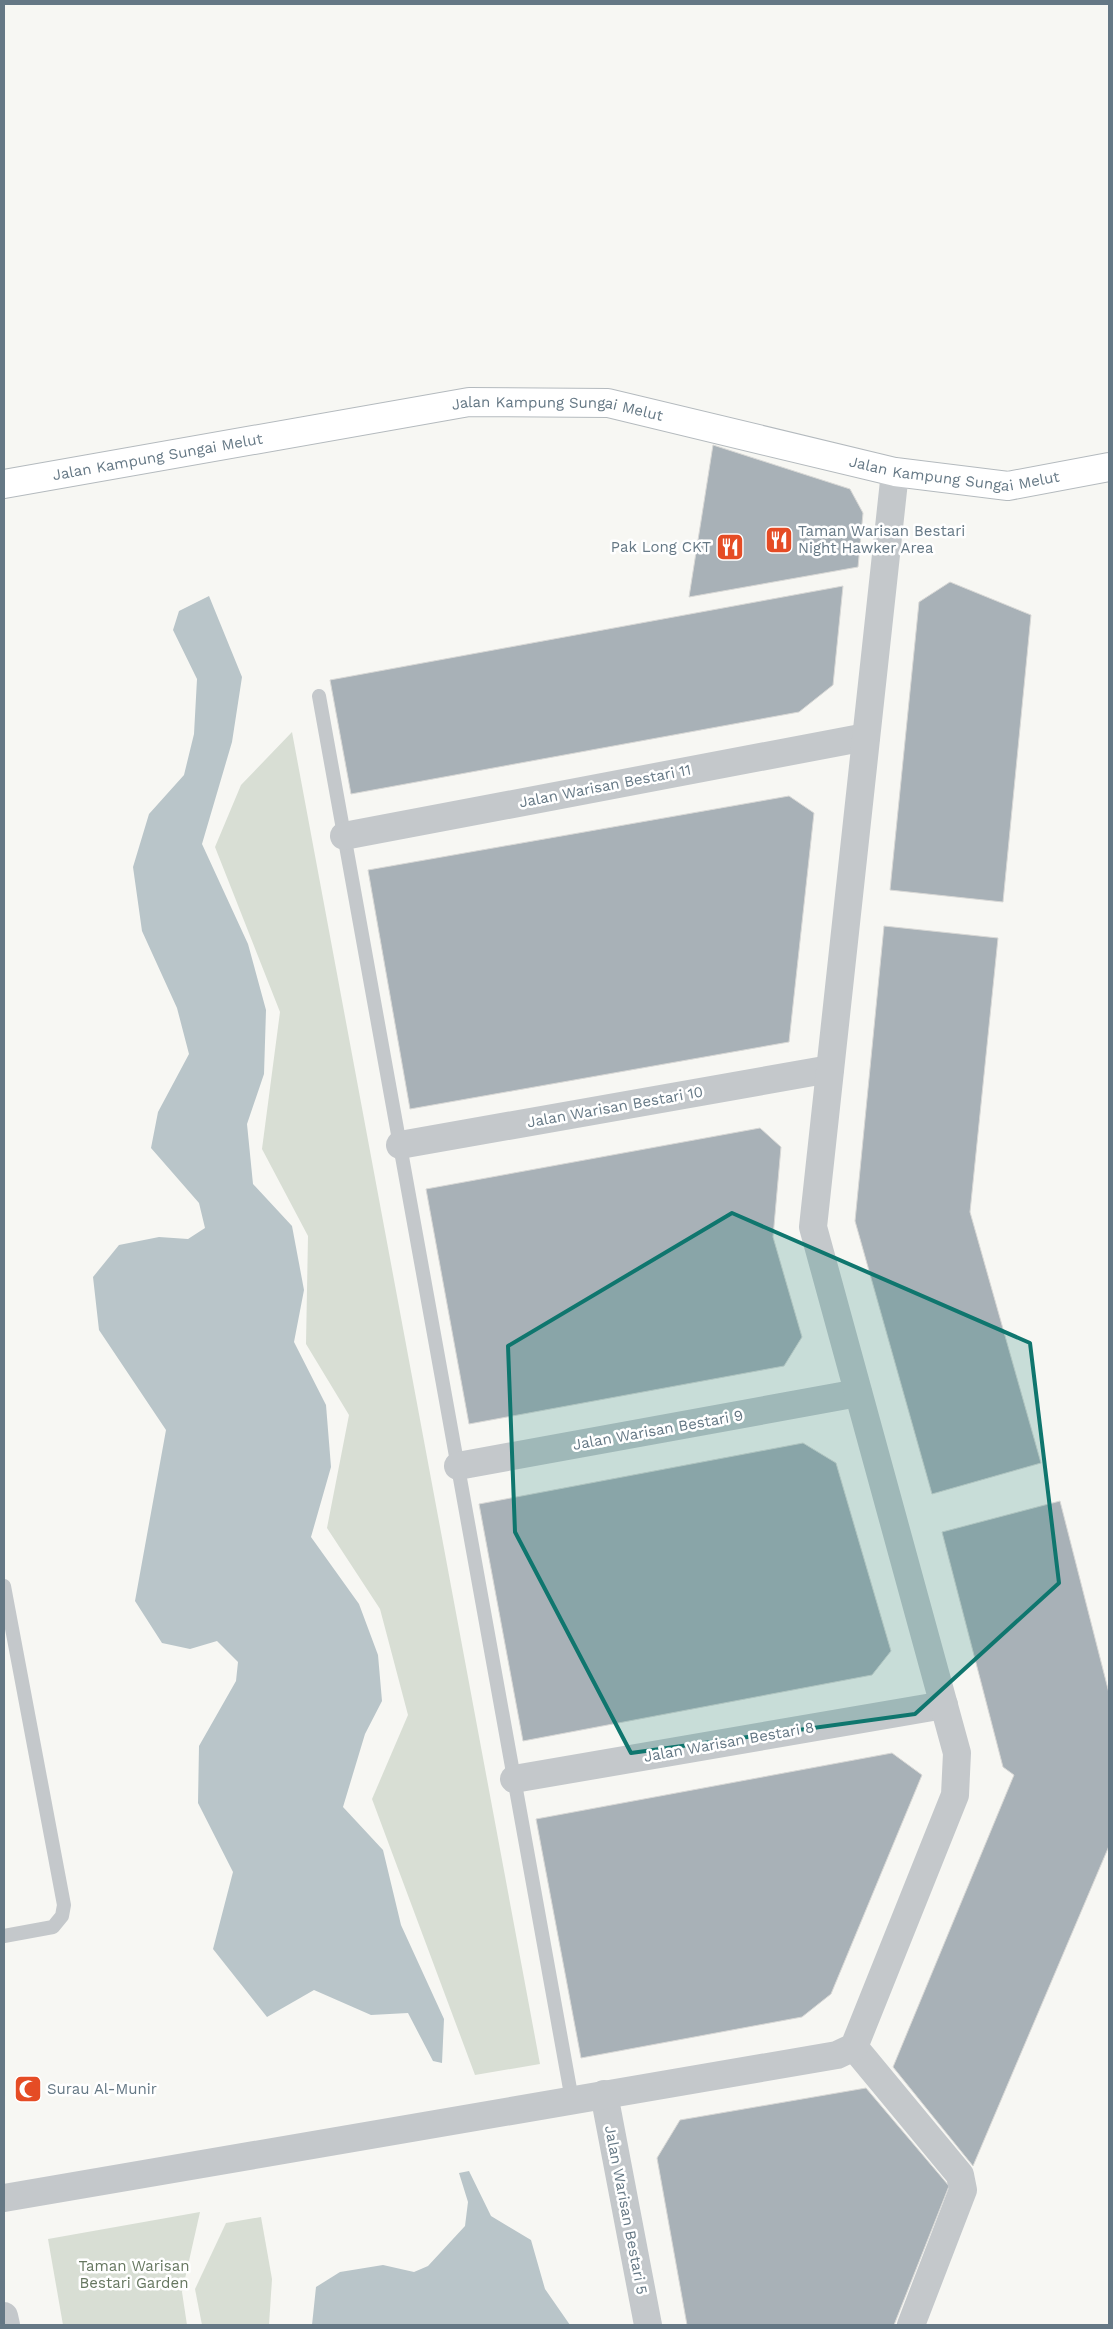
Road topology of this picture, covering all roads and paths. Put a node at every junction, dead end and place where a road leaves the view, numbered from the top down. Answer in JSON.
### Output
{"nodes":[{"id":1,"x":1109,"y":466,"type":"edge"},
{"id":2,"x":895,"y":472,"type":"junction"},
{"id":3,"x":4,"y":484,"type":"edge"},
{"id":4,"x":319,"y":696,"type":"dead end"},
{"id":5,"x":866,"y":736,"type":"junction"},
{"id":6,"x":344,"y":836,"type":"junction"},
{"id":7,"x":830,"y":1069,"type":"junction"},
{"id":8,"x":400,"y":1145,"type":"junction"},
{"id":9,"x":858,"y":1393,"type":"junction"},
{"id":10,"x":458,"y":1466,"type":"junction"},
{"id":11,"x":4,"y":1586,"type":"edge"},
{"id":12,"x":944,"y":1705,"type":"junction"},
{"id":13,"x":514,"y":1779,"type":"junction"},
{"id":14,"x":4,"y":1936,"type":"edge"},
{"id":15,"x":854,"y":2047,"type":"junction"},
{"id":16,"x":604,"y":2094,"type":"junction"},
{"id":17,"x":572,"y":2100,"type":"junction"},
{"id":18,"x":4,"y":2198,"type":"edge"},
{"id":19,"x":4,"y":2316,"type":"edge"},
{"id":20,"x":6,"y":2325,"type":"edge"},
{"id":21,"x":648,"y":2325,"type":"edge"},
{"id":22,"x":911,"y":2325,"type":"edge"}],
"edges":[{"from":1,"to":2,"type":"main road","name":"Jalan Kampung Sungai Melut"},
{"from":2,"to":3,"type":"main road","name":"Jalan Kampung Sungai Melut"},
{"from":2,"to":5,"type":"street"},
{"from":4,"to":6,"type":"lane"},
{"from":5,"to":6,"type":"street","name":"Jalan Warisan Bestari 11"},
{"from":5,"to":7,"type":"street"},
{"from":6,"to":8,"type":"lane"},
{"from":7,"to":8,"type":"street","name":"Jalan Warisan Bestari 10"},
{"from":7,"to":9,"type":"street"},
{"from":8,"to":10,"type":"lane"},
{"from":9,"to":10,"type":"street","name":"Jalan Warisan Bestari 9"},
{"from":9,"to":12,"type":"street"},
{"from":10,"to":13,"type":"lane"},
{"from":11,"to":14,"type":"lane"},
{"from":12,"to":13,"type":"street","name":"Jalan Warisan Bestari 8"},
{"from":12,"to":15,"type":"street"},
{"from":13,"to":17,"type":"lane"},
{"from":15,"to":16,"type":"street"},
{"from":15,"to":22,"type":"street"},
{"from":16,"to":17,"type":"street"},
{"from":16,"to":21,"type":"street","name":"Jalan Warisan Bestari 5"},
{"from":17,"to":18,"type":"street"},
{"from":19,"to":20,"type":"street"}]}
